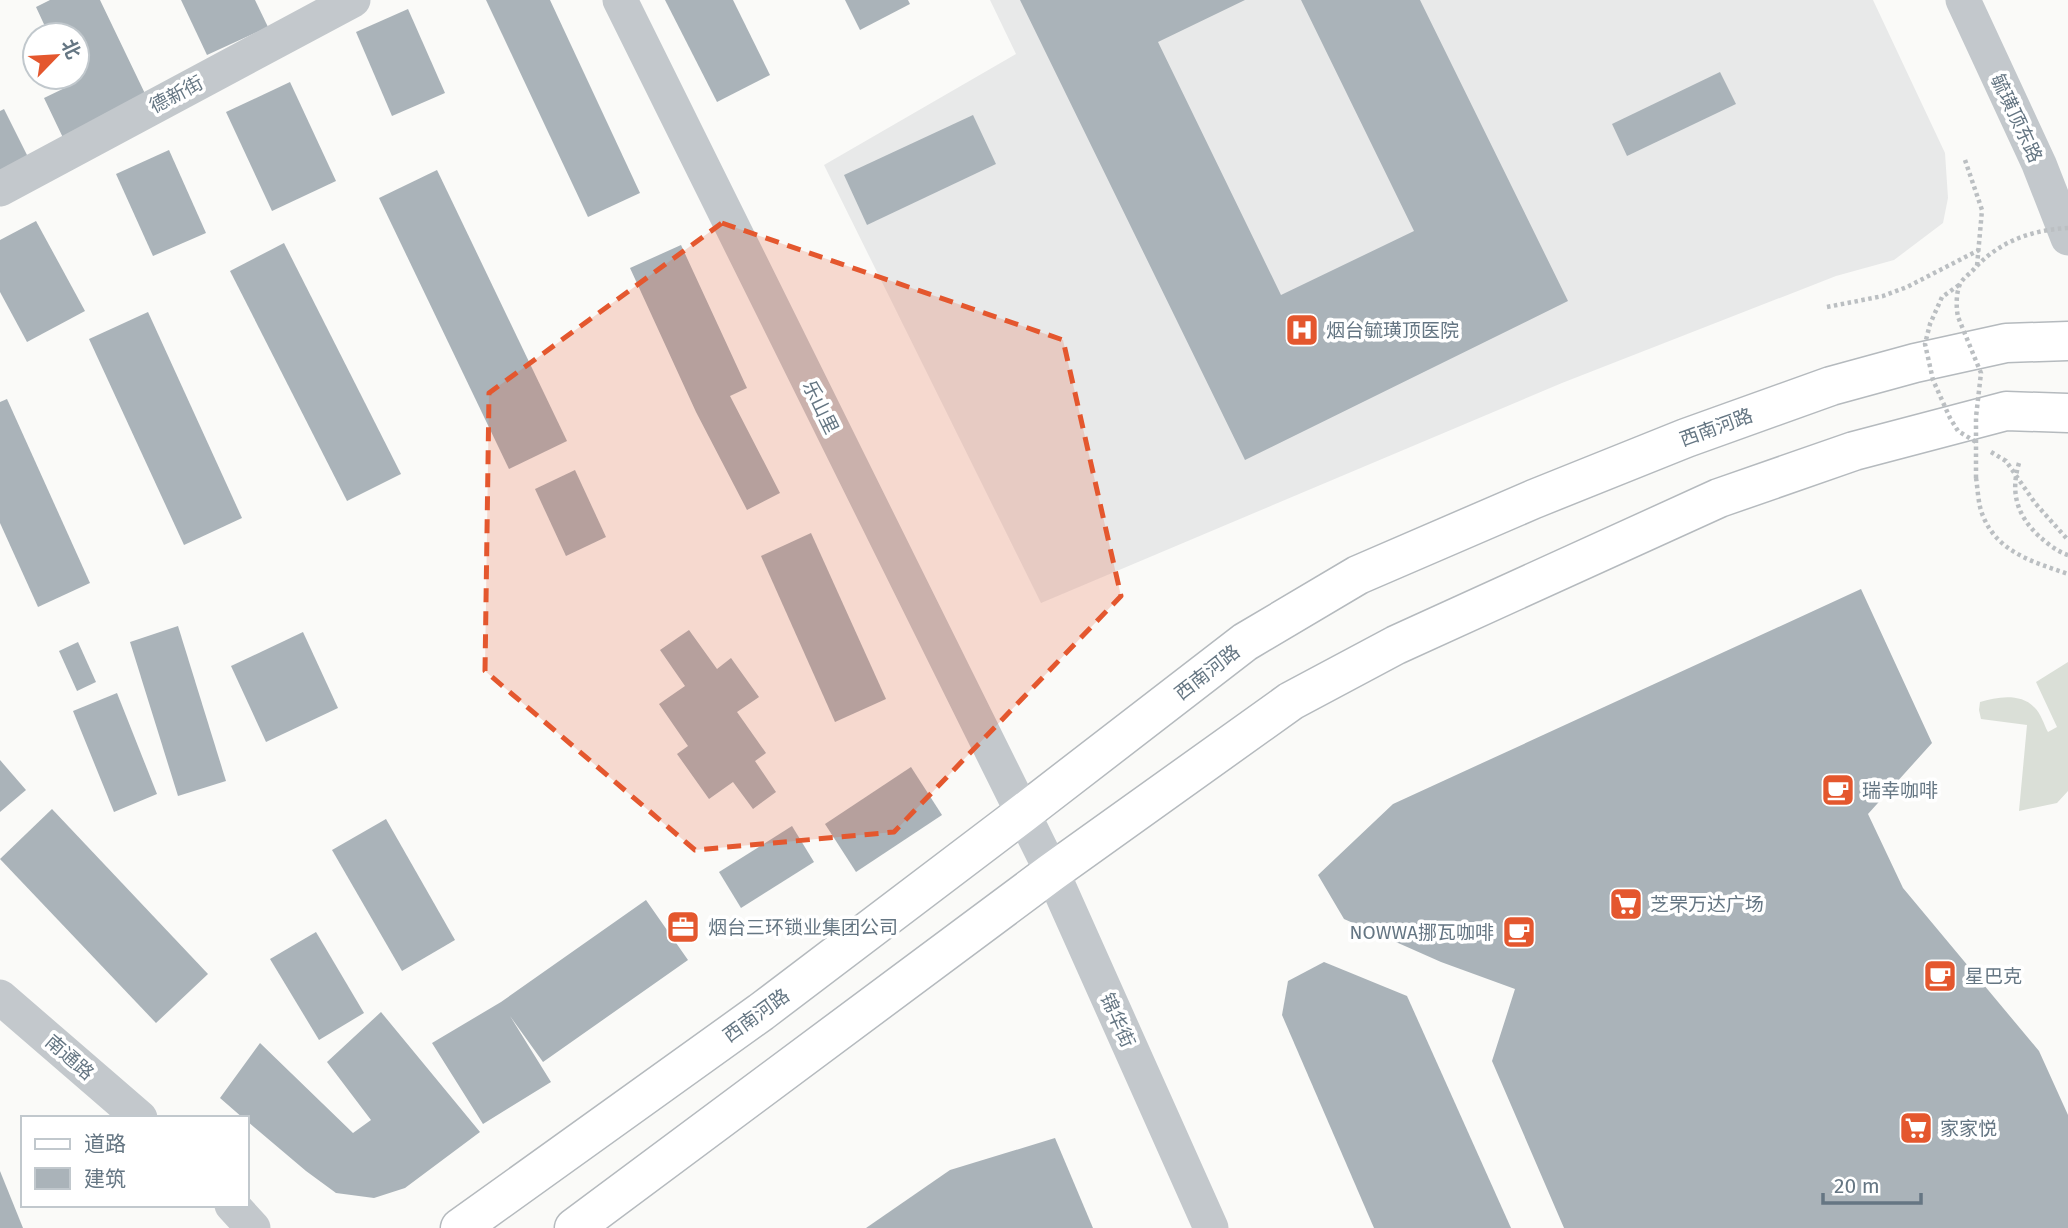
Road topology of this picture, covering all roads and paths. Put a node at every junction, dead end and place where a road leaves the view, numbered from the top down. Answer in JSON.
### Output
{"nodes":[{"id":1,"x":353,"y":0,"type":"edge"},
{"id":2,"x":620,"y":0,"type":"edge"},
{"id":3,"x":1963,"y":0,"type":"edge"},
{"id":4,"x":1965,"y":160,"type":"dead end"},
{"id":5,"x":0,"y":189,"type":"edge"},
{"id":6,"x":2068,"y":228,"type":"edge"},
{"id":7,"x":2068,"y":238,"type":"edge"},
{"id":8,"x":1979,"y":250,"type":"junction"},
{"id":9,"x":1977,"y":266,"type":"junction"},
{"id":10,"x":1960,"y":284,"type":"junction"},
{"id":11,"x":1827,"y":307,"type":"dead end"},
{"id":12,"x":2068,"y":341,"type":"edge"},
{"id":13,"x":2068,"y":413,"type":"edge"},
{"id":14,"x":1976,"y":442,"type":"junction"},
{"id":15,"x":2019,"y":463,"type":"dead end"},
{"id":16,"x":2068,"y":540,"type":"edge"},
{"id":17,"x":2068,"y":555,"type":"edge"},
{"id":18,"x":2068,"y":574,"type":"edge"},
{"id":19,"x":1022,"y":814,"type":"junction"},
{"id":20,"x":1052,"y":872,"type":"junction"},
{"id":21,"x":0,"y":997,"type":"edge"},
{"id":22,"x":138,"y":1116,"type":"edge"},
{"id":23,"x":234,"y":1207,"type":"edge"},
{"id":24,"x":253,"y":1228,"type":"edge"},
{"id":25,"x":460,"y":1228,"type":"edge"},
{"id":26,"x":574,"y":1228,"type":"edge"},
{"id":27,"x":1211,"y":1228,"type":"edge"}],
"edges":[{"from":1,"to":5,"type":"street","name":"德新街"},
{"from":2,"to":19,"type":"street","name":"乐山里"},
{"from":3,"to":7,"type":"street","name":"毓璜顶东路"},
{"from":4,"to":8,"type":"path"},
{"from":6,"to":9,"type":"path","bridge":true},
{"from":8,"to":9,"type":"path"},
{"from":8,"to":11,"type":"path"},
{"from":9,"to":10,"type":"path","bridge":true},
{"from":10,"to":14,"type":"path","bridge":true},
{"from":10,"to":14,"type":"path","bridge":true},
{"from":12,"to":19,"type":"main road","name":"西南河路"},
{"from":13,"to":20,"type":"main road"},
{"from":14,"to":16,"type":"path"},
{"from":14,"to":18,"type":"path","bridge":true},
{"from":15,"to":17,"type":"path"},
{"from":19,"to":20,"type":"street","name":"锦华街"},
{"from":19,"to":25,"type":"main road","name":"西南河路"},
{"from":20,"to":26,"type":"main road"},
{"from":20,"to":27,"type":"street","name":"锦华街"},
{"from":21,"to":22,"type":"street","name":"南通路"},
{"from":23,"to":24,"type":"street"}]}
